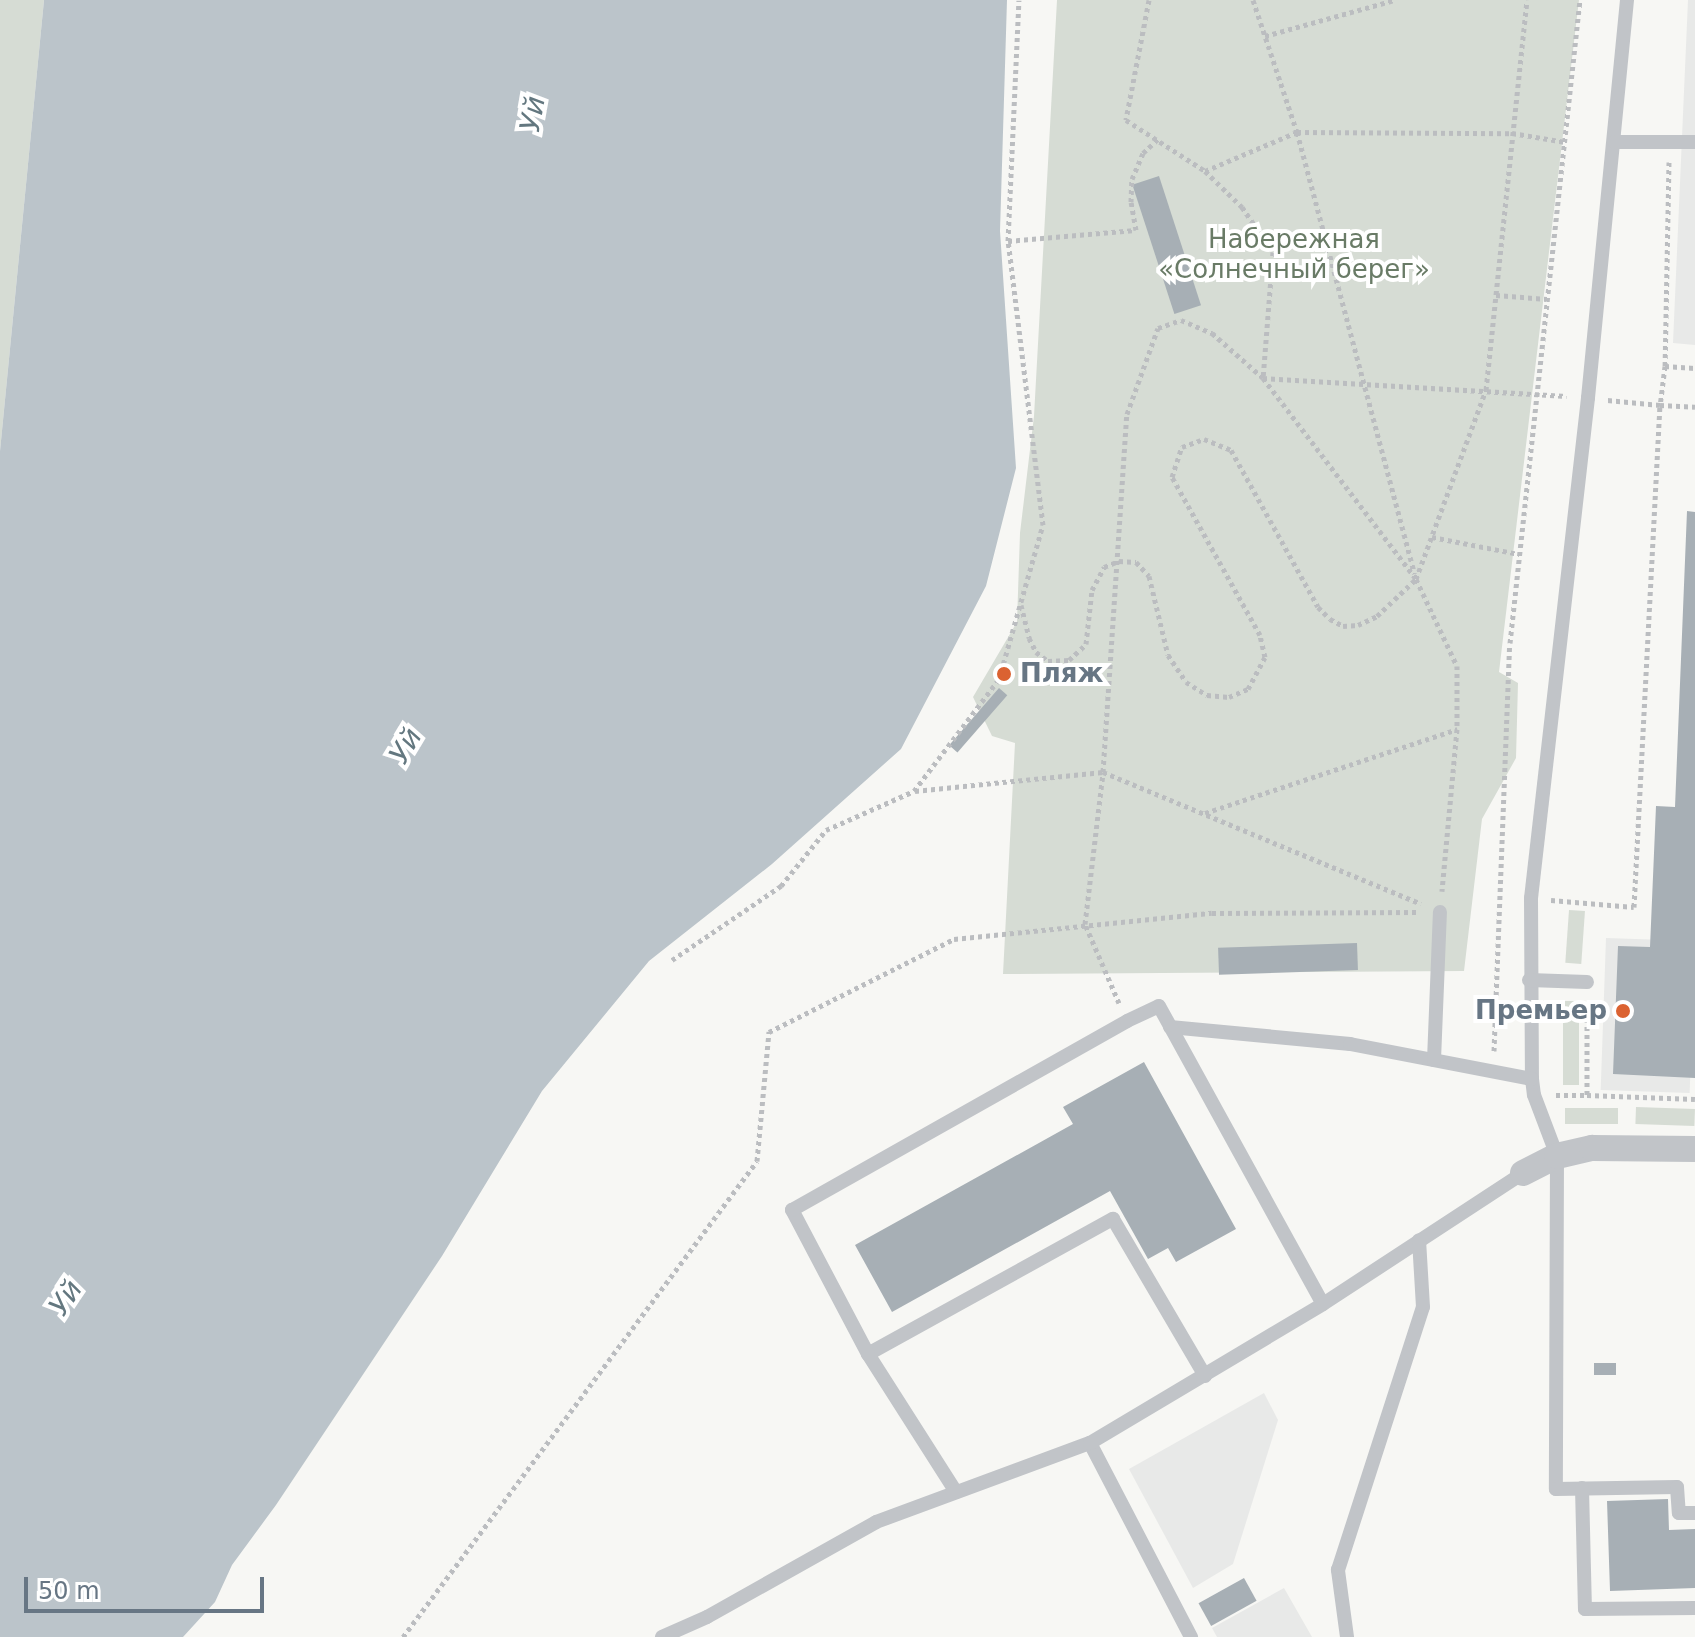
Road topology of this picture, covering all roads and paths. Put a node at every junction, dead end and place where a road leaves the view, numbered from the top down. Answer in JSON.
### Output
{"nodes":[{"id":1,"x":1019,"y":0,"type":"edge"},
{"id":2,"x":1149,"y":0,"type":"edge"},
{"id":3,"x":1253,"y":0,"type":"edge"},
{"id":4,"x":1395,"y":0,"type":"edge"},
{"id":5,"x":1527,"y":0,"type":"edge"},
{"id":6,"x":1580,"y":0,"type":"edge"},
{"id":7,"x":1627,"y":0,"type":"edge"},
{"id":8,"x":1265,"y":36,"type":"junction"},
{"id":9,"x":1297,"y":132,"type":"junction"},
{"id":10,"x":1512,"y":133,"type":"junction"},
{"id":11,"x":1159,"y":138,"type":"junction"},
{"id":12,"x":1669,"y":141,"type":"junction"},
{"id":13,"x":1565,"y":142,"type":"junction"},
{"id":14,"x":1615,"y":142,"type":"junction"},
{"id":15,"x":1695,"y":142,"type":"edge"},
{"id":16,"x":1205,"y":171,"type":"junction"},
{"id":17,"x":1008,"y":241,"type":"junction"},
{"id":18,"x":1496,"y":295,"type":"junction"},
{"id":19,"x":1547,"y":299,"type":"junction"},
{"id":20,"x":1665,"y":366,"type":"junction"},
{"id":21,"x":1695,"y":368,"type":"edge"},
{"id":22,"x":1263,"y":378,"type":"junction"},
{"id":23,"x":1365,"y":382,"type":"junction"},
{"id":24,"x":1486,"y":390,"type":"junction"},
{"id":25,"x":1537,"y":393,"type":"junction"},
{"id":26,"x":1588,"y":398,"type":"junction"},
{"id":27,"x":1660,"y":405,"type":"junction"},
{"id":28,"x":1695,"y":407,"type":"edge"},
{"id":29,"x":1432,"y":537,"type":"junction"},
{"id":30,"x":1519,"y":554,"type":"junction"},
{"id":31,"x":1119,"y":561,"type":"junction"},
{"id":32,"x":1416,"y":579,"type":"junction"},
{"id":33,"x":1021,"y":605,"type":"dead end"},
{"id":34,"x":1457,"y":729,"type":"junction"},
{"id":35,"x":1103,"y":772,"type":"junction"},
{"id":36,"x":914,"y":791,"type":"junction"},
{"id":37,"x":1204,"y":813,"type":"junction"},
{"id":38,"x":1531,"y":898,"type":"junction"},
{"id":39,"x":1440,"y":912,"type":"junction"},
{"id":40,"x":1085,"y":924,"type":"junction"},
{"id":41,"x":672,"y":960,"type":"dead end"},
{"id":42,"x":1529,"y":980,"type":"junction"},
{"id":43,"x":1587,"y":982,"type":"joint"},
{"id":44,"x":1127,"y":1021,"type":"junction"},
{"id":45,"x":1170,"y":1027,"type":"junction"},
{"id":46,"x":1434,"y":1060,"type":"junction"},
{"id":47,"x":1494,"y":1072,"type":"junction"},
{"id":48,"x":1532,"y":1079,"type":"junction"},
{"id":49,"x":1695,"y":1099,"type":"edge"},
{"id":50,"x":1695,"y":1149,"type":"edge"},
{"id":51,"x":1557,"y":1156,"type":"junction"},
{"id":52,"x":1523,"y":1173,"type":"joint"},
{"id":53,"x":1419,"y":1240,"type":"junction"},
{"id":54,"x":1323,"y":1304,"type":"junction"},
{"id":55,"x":868,"y":1354,"type":"junction"},
{"id":56,"x":1205,"y":1376,"type":"junction"},
{"id":57,"x":1090,"y":1443,"type":"junction"},
{"id":58,"x":1582,"y":1488,"type":"junction"},
{"id":59,"x":956,"y":1492,"type":"junction"},
{"id":60,"x":1695,"y":1513,"type":"edge"},
{"id":61,"x":1695,"y":1608,"type":"edge"},
{"id":62,"x":403,"y":1637,"type":"edge"},
{"id":63,"x":662,"y":1637,"type":"edge"},
{"id":64,"x":1191,"y":1637,"type":"edge"},
{"id":65,"x":1347,"y":1637,"type":"edge"}],
"edges":[{"from":1,"to":17,"type":"path"},
{"from":2,"to":11,"type":"path"},
{"from":3,"to":8,"type":"path"},
{"from":4,"to":8,"type":"path"},
{"from":5,"to":10,"type":"path"},
{"from":6,"to":13,"type":"path"},
{"from":7,"to":14,"type":"lane"},
{"from":8,"to":9,"type":"path"},
{"from":9,"to":10,"type":"path"},
{"from":9,"to":16,"type":"path"},
{"from":9,"to":23,"type":"path"},
{"from":10,"to":13,"type":"path"},
{"from":10,"to":18,"type":"path"},
{"from":11,"to":16,"type":"path"},
{"from":11,"to":17,"type":"path"},
{"from":12,"to":14,"type":"lane"},
{"from":12,"to":15,"type":"lane"},
{"from":12,"to":20,"type":"path"},
{"from":13,"to":19,"type":"path"},
{"from":14,"to":26,"type":"lane"},
{"from":16,"to":22,"type":"path"},
{"from":17,"to":36,"type":"path"},
{"from":18,"to":19,"type":"path"},
{"from":18,"to":24,"type":"path"},
{"from":19,"to":25,"type":"path"},
{"from":20,"to":21,"type":"path"},
{"from":20,"to":27,"type":"path"},
{"from":22,"to":23,"type":"path"},
{"from":22,"to":31,"type":"path"},
{"from":22,"to":32,"type":"path"},
{"from":23,"to":24,"type":"path"},
{"from":23,"to":32,"type":"path"},
{"from":24,"to":25,"type":"path"},
{"from":24,"to":29,"type":"path"},
{"from":25,"to":26,"type":"path"},
{"from":25,"to":30,"type":"path"},
{"from":26,"to":27,"type":"path"},
{"from":26,"to":38,"type":"lane"},
{"from":27,"to":28,"type":"path"},
{"from":27,"to":38,"type":"path"},
{"from":29,"to":30,"type":"path"},
{"from":29,"to":32,"type":"path"},
{"from":30,"to":47,"type":"path"},
{"from":31,"to":32,"type":"path"},
{"from":31,"to":33,"type":"path"},
{"from":31,"to":35,"type":"path"},
{"from":32,"to":34,"type":"path"},
{"from":34,"to":37,"type":"path"},
{"from":34,"to":39,"type":"path"},
{"from":35,"to":36,"type":"path"},
{"from":35,"to":37,"type":"path"},
{"from":35,"to":40,"type":"path"},
{"from":36,"to":41,"type":"path"},
{"from":37,"to":39,"type":"path"},
{"from":38,"to":42,"type":"lane"},
{"from":39,"to":40,"type":"path"},
{"from":39,"to":46,"type":"lane"},
{"from":40,"to":44,"type":"path"},
{"from":40,"to":62,"type":"path"},
{"from":42,"to":43,"type":"lane"},
{"from":42,"to":48,"type":"lane"},
{"from":43,"to":49,"type":"path"},
{"from":44,"to":45,"type":"lane"},
{"from":44,"to":55,"type":"lane"},
{"from":45,"to":46,"type":"lane"},
{"from":45,"to":54,"type":"lane"},
{"from":46,"to":47,"type":"lane"},
{"from":47,"to":48,"type":"lane"},
{"from":48,"to":51,"type":"lane"},
{"from":50,"to":51,"type":"street"},
{"from":51,"to":52,"type":"street"},
{"from":51,"to":58,"type":"lane"},
{"from":52,"to":53,"type":"lane"},
{"from":53,"to":54,"type":"lane"},
{"from":53,"to":65,"type":"lane"},
{"from":54,"to":56,"type":"lane"},
{"from":55,"to":56,"type":"lane"},
{"from":55,"to":59,"type":"lane"},
{"from":56,"to":57,"type":"lane"},
{"from":57,"to":59,"type":"lane"},
{"from":57,"to":64,"type":"lane"},
{"from":58,"to":60,"type":"lane"},
{"from":58,"to":61,"type":"lane"},
{"from":59,"to":63,"type":"lane"}]}
